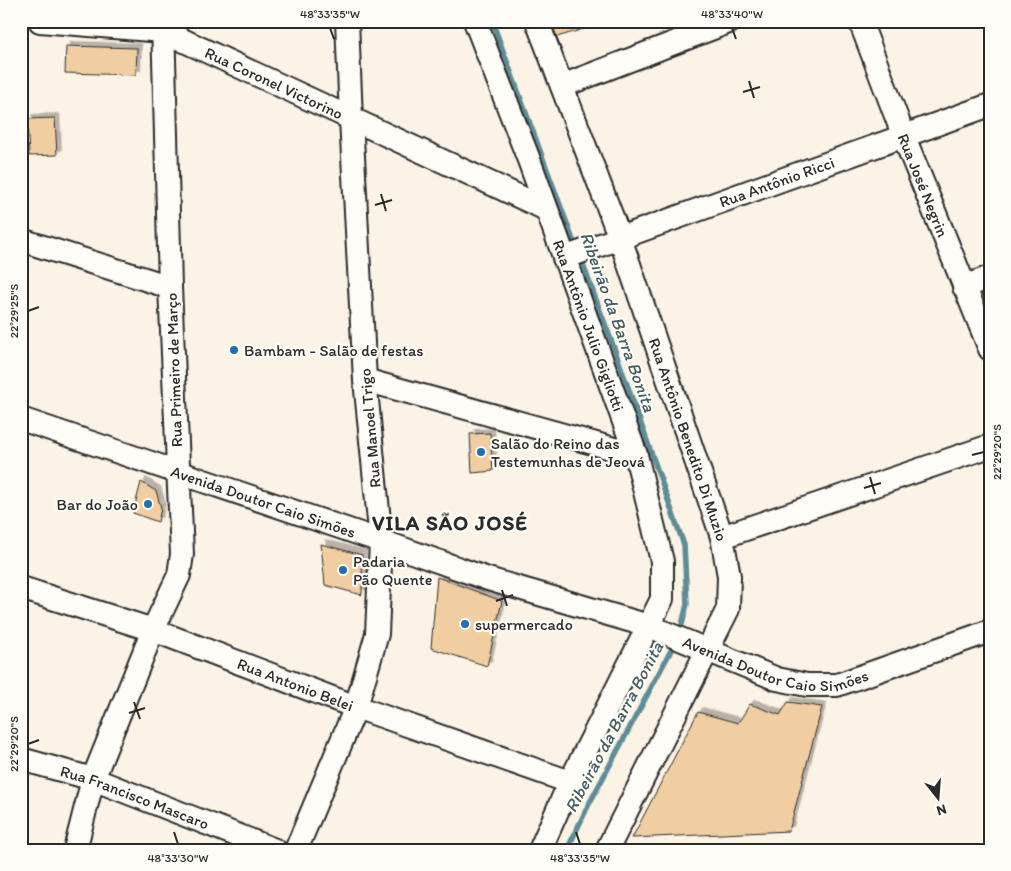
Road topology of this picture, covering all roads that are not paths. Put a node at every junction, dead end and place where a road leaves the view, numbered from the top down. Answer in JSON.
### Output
{"nodes":[{"id":1,"x":40,"y":21,"type":"edge"},
{"id":2,"x":347,"y":21,"type":"edge"},
{"id":3,"x":475,"y":21,"type":"edge"},
{"id":4,"x":537,"y":21,"type":"edge"},
{"id":5,"x":731,"y":21,"type":"edge"},
{"id":6,"x":860,"y":21,"type":"edge"},
{"id":7,"x":163,"y":26,"type":"edge"},
{"id":8,"x":562,"y":86,"type":"junction"},
{"id":9,"x":990,"y":106,"type":"edge"},
{"id":10,"x":351,"y":119,"type":"junction"},
{"id":11,"x":904,"y":137,"type":"junction"},
{"id":12,"x":529,"y":160,"type":"junction"},
{"id":13,"x":499,"y":186,"type":"junction"},
{"id":14,"x":546,"y":209,"type":"junction"},
{"id":15,"x":21,"y":240,"type":"edge"},
{"id":16,"x":612,"y":241,"type":"junction"},
{"id":17,"x":570,"y":256,"type":"junction"},
{"id":18,"x":990,"y":277,"type":"edge"},
{"id":19,"x":964,"y":286,"type":"junction"},
{"id":20,"x":170,"y":287,"type":"junction"},
{"id":21,"x":990,"y":349,"type":"edge"},
{"id":22,"x":365,"y":380,"type":"junction"},
{"id":23,"x":21,"y":420,"type":"edge"},
{"id":24,"x":990,"y":446,"type":"edge"},
{"id":25,"x":636,"y":455,"type":"junction"},
{"id":26,"x":178,"y":473,"type":"junction"},
{"id":27,"x":722,"y":537,"type":"junction"},
{"id":28,"x":381,"y":541,"type":"junction"},
{"id":29,"x":21,"y":588,"type":"edge"},
{"id":30,"x":649,"y":626,"type":"junction"},
{"id":31,"x":154,"y":630,"type":"junction"},
{"id":32,"x":990,"y":631,"type":"edge"},
{"id":33,"x":691,"y":643,"type":"junction"},
{"id":34,"x":356,"y":707,"type":"junction"},
{"id":35,"x":21,"y":758,"type":"edge"},
{"id":36,"x":92,"y":779,"type":"junction"},
{"id":37,"x":570,"y":782,"type":"junction"},
{"id":38,"x":74,"y":850,"type":"edge"},
{"id":39,"x":275,"y":850,"type":"edge"},
{"id":40,"x":296,"y":850,"type":"edge"},
{"id":41,"x":540,"y":850,"type":"edge"},
{"id":42,"x":607,"y":850,"type":"edge"}],
"edges":[{"from":1,"to":7,"type":"street","name":"Rua Coronel Victorino"},
{"from":2,"to":10,"type":"street","name":"Rua Manoel Trigo"},
{"from":3,"to":12,"type":"street","name":"Rua Antônio Julio Gigliotti"},
{"from":4,"to":8,"type":"street","name":"Rua Antônio Benedito Di Muzio"},
{"from":5,"to":8,"type":"street"},
{"from":6,"to":11,"type":"street","name":"Rua José Negrin"},
{"from":7,"to":10,"type":"street","name":"Rua Coronel Victorino"},
{"from":7,"to":20,"type":"street","name":"Rua Primeiro de Março"},
{"from":8,"to":16,"type":"street","name":"Rua Antônio Benedito Di Muzio"},
{"from":9,"to":11,"type":"street","name":"Rua Antônio Ricci"},
{"from":10,"to":13,"type":"street","name":"Rua Coronel Victorino"},
{"from":10,"to":22,"type":"street","name":"Rua Manoel Trigo"},
{"from":11,"to":16,"type":"street","name":"Rua Antônio Ricci"},
{"from":11,"to":19,"type":"street","name":"Rua José Negrin"},
{"from":12,"to":13,"type":"street"},
{"from":12,"to":14,"type":"street","name":"Rua Antônio Julio Gigliotti"},
{"from":13,"to":14,"type":"street","name":"Rua Coronel Victorino"},
{"from":14,"to":17,"type":"street","name":"Rua Antônio Julio Gigliotti"},
{"from":15,"to":20,"type":"street"},
{"from":16,"to":17,"type":"street","name":"Rua Antônio Ricci"},
{"from":16,"to":27,"type":"street","name":"Rua Antônio Benedito Di Muzio"},
{"from":17,"to":25,"type":"street","name":"Rua Antônio Julio Gigliotti"},
{"from":18,"to":19,"type":"street"},
{"from":19,"to":21,"type":"street","name":"Rua José Negrin"},
{"from":20,"to":26,"type":"street","name":"Rua Primeiro de Março"},
{"from":22,"to":25,"type":"street"},
{"from":22,"to":28,"type":"street","name":"Rua Manoel Trigo"},
{"from":23,"to":26,"type":"street","name":"Avenida Doutor Caio Simões"},
{"from":24,"to":27,"type":"street"},
{"from":25,"to":30,"type":"street","name":"Rua Antônio Julio Gigliotti"},
{"from":26,"to":28,"type":"street","name":"Avenida Doutor Caio Simões"},
{"from":26,"to":31,"type":"street","name":"Rua Primeiro de Março"},
{"from":27,"to":33,"type":"street","name":"Rua Antônio Benedito Di Muzio"},
{"from":28,"to":30,"type":"street","name":"Avenida Doutor Caio Simões"},
{"from":28,"to":34,"type":"street","name":"Rua Manoel Trigo"},
{"from":29,"to":31,"type":"street","name":"Rua Antonio Belei"},
{"from":30,"to":33,"type":"street","name":"Avenida Doutor Caio Simões"},
{"from":30,"to":37,"type":"street","name":"Rua Antônio Julio Gigliotti"},
{"from":31,"to":34,"type":"street","name":"Rua Antonio Belei"},
{"from":31,"to":36,"type":"street","name":"Rua Primeiro de Março"},
{"from":32,"to":33,"type":"street","name":"Avenida Doutor Caio Simões"},
{"from":33,"to":42,"type":"street","name":"Rua Antônio Benedito Di Muzio"},
{"from":34,"to":37,"type":"street","name":"Rua Antonio Belei"},
{"from":34,"to":40,"type":"street","name":"Rua Manoel Trigo"},
{"from":35,"to":36,"type":"street","name":"Rua Francisco Mascaro"},
{"from":36,"to":38,"type":"street","name":"Rua Primeiro de Março"},
{"from":36,"to":39,"type":"street","name":"Rua Francisco Mascaro"},
{"from":37,"to":41,"type":"street","name":"Rua Antônio Julio Gigliotti"}]}
